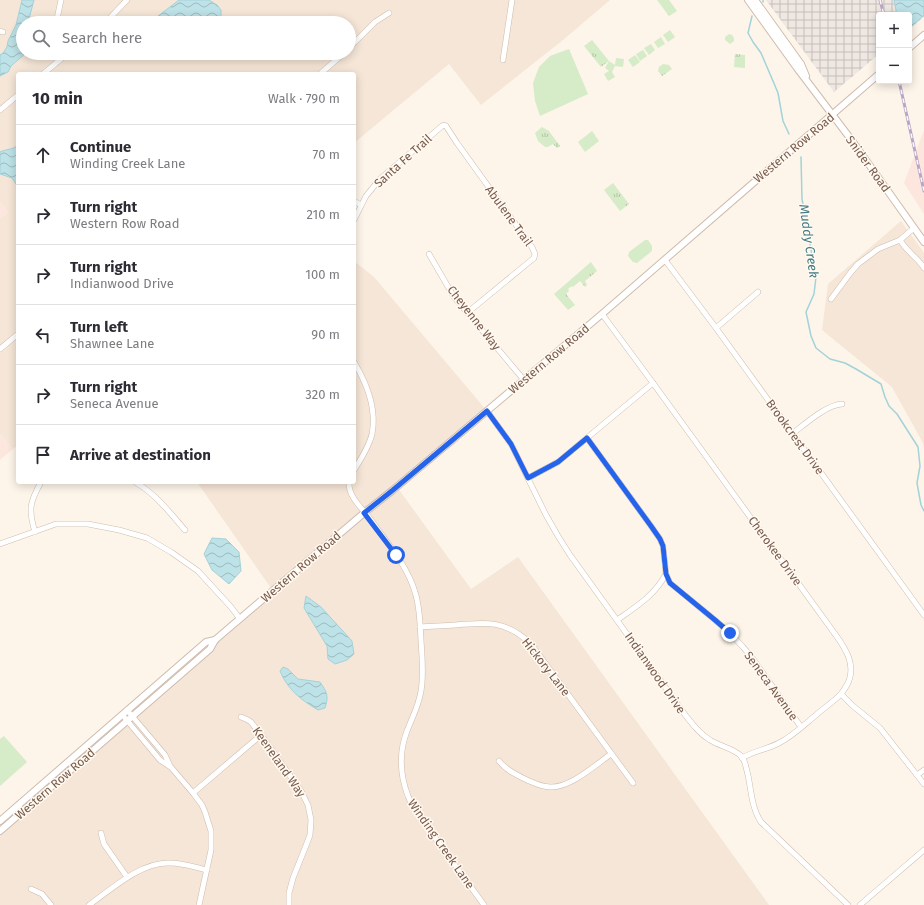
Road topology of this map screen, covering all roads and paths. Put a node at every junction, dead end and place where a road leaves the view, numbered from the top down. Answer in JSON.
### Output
{"nodes":[{"id":1,"x":61,"y":0,"type":"edge"},
{"id":2,"x":127,"y":0,"type":"edge"},
{"id":3,"x":512,"y":0,"type":"edge"},
{"id":4,"x":748,"y":0,"type":"edge"},
{"id":5,"x":755,"y":0,"type":"edge"},
{"id":6,"x":389,"y":13,"type":"dead end"},
{"id":7,"x":58,"y":16,"type":"edge"},
{"id":8,"x":112,"y":16,"type":"edge"},
{"id":9,"x":924,"y":35,"type":"edge"},
{"id":10,"x":356,"y":41,"type":"edge"},
{"id":11,"x":912,"y":45,"type":"edge"},
{"id":12,"x":60,"y":60,"type":"edge"},
{"id":13,"x":336,"y":60,"type":"edge"},
{"id":14,"x":503,"y":60,"type":"dead end"},
{"id":15,"x":45,"y":72,"type":"edge"},
{"id":16,"x":322,"y":72,"type":"edge"},
{"id":17,"x":876,"y":77,"type":"edge"},
{"id":18,"x":811,"y":87,"type":"junction"},
{"id":19,"x":16,"y":97,"type":"edge"},
{"id":20,"x":0,"y":110,"type":"edge"},
{"id":21,"x":832,"y":115,"type":"junction"},
{"id":22,"x":444,"y":125,"type":"joint"},
{"id":23,"x":356,"y":202,"type":"edge"},
{"id":24,"x":362,"y":204,"type":"junction"},
{"id":25,"x":356,"y":216,"type":"edge"},
{"id":26,"x":914,"y":228,"type":"junction"},
{"id":27,"x":900,"y":240,"type":"junction"},
{"id":28,"x":924,"y":242,"type":"edge"},
{"id":29,"x":429,"y":254,"type":"dead end"},
{"id":30,"x":665,"y":260,"type":"junction"},
{"id":31,"x":924,"y":268,"type":"edge"},
{"id":32,"x":758,"y":292,"type":"dead end"},
{"id":33,"x":831,"y":300,"type":"dead end"},
{"id":34,"x":467,"y":313,"type":"junction"},
{"id":35,"x":602,"y":314,"type":"junction"},
{"id":36,"x":716,"y":328,"type":"junction"},
{"id":37,"x":16,"y":336,"type":"edge"},
{"id":38,"x":0,"y":349,"type":"edge"},
{"id":39,"x":356,"y":366,"type":"edge"},
{"id":40,"x":524,"y":380,"type":"junction"},
{"id":41,"x":654,"y":383,"type":"junction"},
{"id":42,"x":842,"y":404,"type":"dead end"},
{"id":43,"x":487,"y":411,"type":"junction"},
{"id":44,"x":792,"y":434,"type":"junction"},
{"id":45,"x":587,"y":438,"type":"junction"},
{"id":46,"x":356,"y":467,"type":"edge"},
{"id":47,"x":528,"y":478,"type":"junction"},
{"id":48,"x":40,"y":484,"type":"edge"},
{"id":49,"x":139,"y":484,"type":"edge"},
{"id":50,"x":349,"y":484,"type":"edge"},
{"id":51,"x":364,"y":513,"type":"junction"},
{"id":52,"x":185,"y":530,"type":"dead end"},
{"id":53,"x":35,"y":532,"type":"junction"},
{"id":54,"x":0,"y":544,"type":"edge"},
{"id":55,"x":666,"y":574,"type":"junction"},
{"id":56,"x":924,"y":615,"type":"edge"},
{"id":57,"x":240,"y":618,"type":"junction"},
{"id":58,"x":617,"y":620,"type":"junction"},
{"id":59,"x":420,"y":627,"type":"junction"},
{"id":60,"x":215,"y":640,"type":"junction"},
{"id":61,"x":841,"y":694,"type":"junction"},
{"id":62,"x":127,"y":710,"type":"junction"},
{"id":63,"x":122,"y":715,"type":"junction"},
{"id":64,"x":241,"y":717,"type":"dead end"},
{"id":65,"x":130,"y":719,"type":"junction"},
{"id":66,"x":801,"y":727,"type":"junction"},
{"id":67,"x":261,"y":735,"type":"junction"},
{"id":68,"x":611,"y":754,"type":"junction"},
{"id":69,"x":742,"y":758,"type":"junction"},
{"id":70,"x":499,"y":760,"type":"dead end"},
{"id":71,"x":924,"y":770,"type":"edge"},
{"id":72,"x":917,"y":776,"type":"junction"},
{"id":73,"x":633,"y":783,"type":"dead end"},
{"id":74,"x":924,"y":784,"type":"edge"},
{"id":75,"x":193,"y":793,"type":"junction"},
{"id":76,"x":0,"y":820,"type":"edge"},
{"id":77,"x":0,"y":831,"type":"edge"},
{"id":78,"x":101,"y":833,"type":"dead end"},
{"id":79,"x":924,"y":850,"type":"edge"},
{"id":80,"x":207,"y":870,"type":"junction"},
{"id":81,"x":127,"y":878,"type":"junction"},
{"id":82,"x":31,"y":889,"type":"dead end"},
{"id":83,"x":200,"y":904,"type":"edge"},
{"id":84,"x":51,"y":905,"type":"edge"},
{"id":85,"x":89,"y":905,"type":"edge"},
{"id":86,"x":289,"y":905,"type":"edge"},
{"id":87,"x":484,"y":905,"type":"edge"},
{"id":88,"x":848,"y":905,"type":"edge"},
{"id":89,"x":860,"y":905,"type":"edge"}],
"edges":[{"from":1,"to":7,"type":"street"},
{"from":2,"to":8,"type":"street"},
{"from":3,"to":14,"type":"street"},
{"from":4,"to":18,"type":"street","name":"Snider Road"},
{"from":5,"to":18,"type":"street","name":"Snider Road"},
{"from":6,"to":10,"type":"street"},
{"from":9,"to":11,"type":"street"},
{"from":12,"to":15,"type":"street"},
{"from":13,"to":16,"type":"street"},
{"from":17,"to":21,"type":"street","name":"Western Row Road"},
{"from":18,"to":21,"type":"street","name":"Snider Road"},
{"from":19,"to":20,"type":"street"},
{"from":21,"to":26,"type":"street","name":"Snider Road"},
{"from":21,"to":30,"type":"street","name":"Western Row Road"},
{"from":22,"to":24,"type":"street","name":"Santa Fe Trail"},
{"from":22,"to":34,"type":"street","name":"Abulene Trail"},
{"from":23,"to":24,"type":"street"},
{"from":24,"to":25,"type":"street","name":"Santa Fe Trail"},
{"from":26,"to":27,"type":"street"},
{"from":26,"to":28,"type":"street","name":"Snider Road"},
{"from":27,"to":31,"type":"street"},
{"from":27,"to":33,"type":"street"},
{"from":29,"to":34,"type":"street","name":"Cheyenne Way"},
{"from":30,"to":35,"type":"street","name":"Western Row Road"},
{"from":30,"to":36,"type":"street","name":"Brookcrest Drive"},
{"from":32,"to":36,"type":"street"},
{"from":34,"to":40,"type":"street","name":"Cheyenne Way"},
{"from":35,"to":40,"type":"street","name":"Western Row Road"},
{"from":35,"to":41,"type":"street","name":"Cherokee Drive"},
{"from":36,"to":44,"type":"street","name":"Brookcrest Drive"},
{"from":37,"to":38,"type":"street"},
{"from":39,"to":46,"type":"street"},
{"from":40,"to":43,"type":"street","name":"Western Row Road"},
{"from":41,"to":45,"type":"street"},
{"from":41,"to":61,"type":"street","name":"Cherokee Drive"},
{"from":42,"to":44,"type":"street"},
{"from":43,"to":47,"type":"street","name":"Indianwood Drive"},
{"from":43,"to":51,"type":"street","name":"Western Row Road"},
{"from":44,"to":56,"type":"street","name":"Brookcrest Drive"},
{"from":45,"to":47,"type":"street"},
{"from":45,"to":55,"type":"street"},
{"from":47,"to":58,"type":"street","name":"Indianwood Drive"},
{"from":48,"to":53,"type":"street"},
{"from":49,"to":52,"type":"street"},
{"from":50,"to":51,"type":"street","name":"Winding Creek Lane"},
{"from":51,"to":57,"type":"street","name":"Western Row Road"},
{"from":51,"to":59,"type":"street","name":"Winding Creek Lane"},
{"from":53,"to":54,"type":"street"},
{"from":53,"to":57,"type":"street"},
{"from":55,"to":58,"type":"street"},
{"from":55,"to":66,"type":"street","name":"Seneca Avenue"},
{"from":57,"to":60,"type":"street","name":"Western Row Road"},
{"from":58,"to":69,"type":"street","name":"Indianwood Drive"},
{"from":59,"to":68,"type":"street","name":"Hickory Lane"},
{"from":59,"to":87,"type":"street","name":"Winding Creek Lane"},
{"from":60,"to":62,"type":"street","name":"Western Row Road"},
{"from":60,"to":65,"type":"street","name":"Western Row Road"},
{"from":61,"to":66,"type":"street"},
{"from":61,"to":72,"type":"street"},
{"from":62,"to":63,"type":"street","name":"Western Row Road"},
{"from":62,"to":65,"type":"street"},
{"from":63,"to":65,"type":"street"},
{"from":63,"to":76,"type":"street","name":"Western Row Road"},
{"from":64,"to":67,"type":"street","name":"Keeneland Way"},
{"from":65,"to":75,"type":"street"},
{"from":65,"to":77,"type":"street","name":"Western Row Road"},
{"from":66,"to":69,"type":"street"},
{"from":67,"to":75,"type":"street"},
{"from":67,"to":86,"type":"street","name":"Keeneland Way"},
{"from":68,"to":70,"type":"street"},
{"from":68,"to":73,"type":"street","name":"Hickory Lane"},
{"from":69,"to":88,"type":"street"},
{"from":71,"to":72,"type":"street"},
{"from":72,"to":74,"type":"street"},
{"from":75,"to":80,"type":"street"},
{"from":78,"to":81,"type":"street"},
{"from":79,"to":89,"type":"street"},
{"from":80,"to":81,"type":"street"},
{"from":80,"to":83,"type":"street"},
{"from":81,"to":85,"type":"street"},
{"from":82,"to":84,"type":"street"}]}
